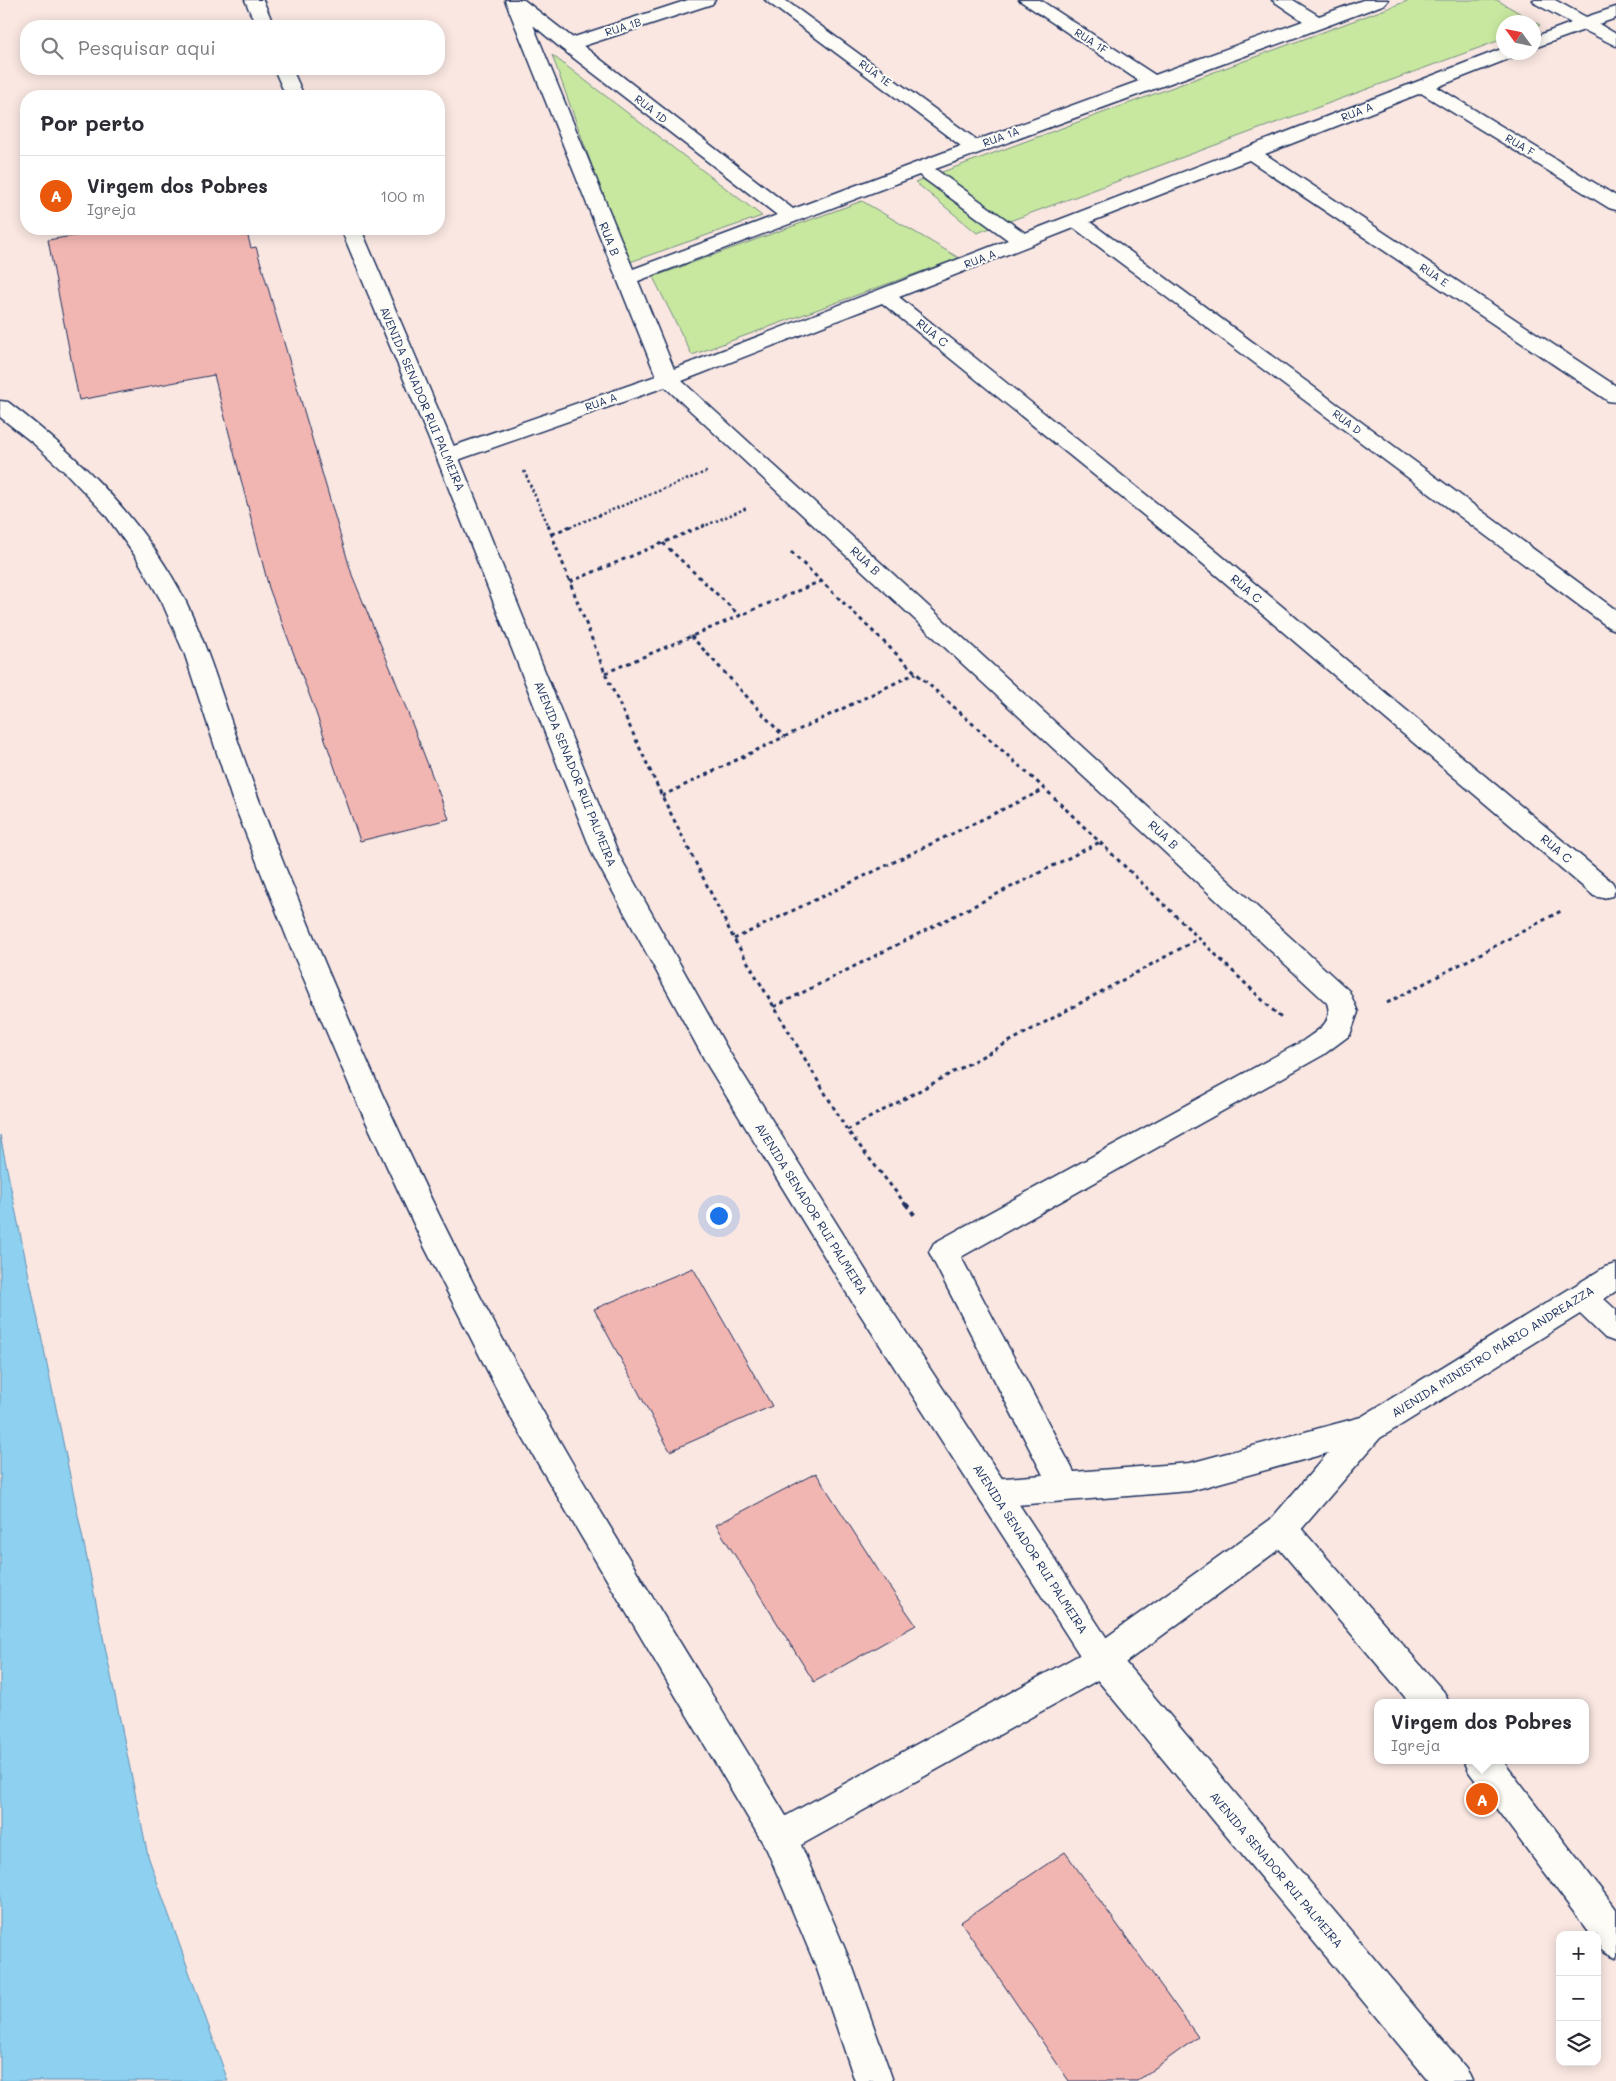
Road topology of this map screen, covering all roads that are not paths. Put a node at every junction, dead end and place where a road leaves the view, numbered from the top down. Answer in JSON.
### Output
{"nodes":[{"id":1,"x":254,"y":0,"type":"edge"},
{"id":2,"x":514,"y":0,"type":"edge"},
{"id":3,"x":706,"y":0,"type":"edge"},
{"id":4,"x":774,"y":0,"type":"edge"},
{"id":5,"x":1028,"y":0,"type":"edge"},
{"id":6,"x":1281,"y":0,"type":"edge"},
{"id":7,"x":1379,"y":0,"type":"edge"},
{"id":8,"x":1542,"y":0,"type":"edge"},
{"id":9,"x":1616,"y":12,"type":"edge"},
{"id":10,"x":262,"y":20,"type":"edge"},
{"id":11,"x":1318,"y":22,"type":"junction"},
{"id":12,"x":1585,"y":24,"type":"junction"},
{"id":13,"x":1541,"y":40,"type":"edge"},
{"id":14,"x":1616,"y":41,"type":"edge"},
{"id":15,"x":568,"y":45,"type":"junction"},
{"id":16,"x":1496,"y":57,"type":"edge"},
{"id":17,"x":286,"y":75,"type":"edge"},
{"id":18,"x":1153,"y":82,"type":"junction"},
{"id":19,"x":1423,"y":86,"type":"junction"},
{"id":20,"x":292,"y":90,"type":"edge"},
{"id":21,"x":975,"y":147,"type":"junction"},
{"id":22,"x":1251,"y":153,"type":"junction"},
{"id":23,"x":921,"y":167,"type":"junction"},
{"id":24,"x":1616,"y":204,"type":"edge"},
{"id":25,"x":790,"y":216,"type":"junction"},
{"id":26,"x":1078,"y":222,"type":"junction"},
{"id":27,"x":354,"y":235,"type":"edge"},
{"id":28,"x":1024,"y":242,"type":"junction"},
{"id":29,"x":626,"y":279,"type":"junction"},
{"id":30,"x":884,"y":295,"type":"junction"},
{"id":31,"x":668,"y":380,"type":"junction"},
{"id":32,"x":1616,"y":396,"type":"edge"},
{"id":33,"x":0,"y":407,"type":"edge"},
{"id":34,"x":447,"y":456,"type":"junction"},
{"id":35,"x":1616,"y":622,"type":"edge"},
{"id":36,"x":1603,"y":889,"type":"road end"},
{"id":37,"x":1616,"y":1276,"type":"edge"},
{"id":38,"x":1582,"y":1298,"type":"junction"},
{"id":39,"x":1616,"y":1329,"type":"edge"},
{"id":40,"x":1370,"y":1428,"type":"junction"},
{"id":41,"x":1066,"y":1488,"type":"junction"},
{"id":42,"x":994,"y":1493,"type":"junction"},
{"id":43,"x":1282,"y":1529,"type":"junction"},
{"id":44,"x":1102,"y":1660,"type":"junction"},
{"id":45,"x":1429,"y":1699,"type":"edge"},
{"id":46,"x":1484,"y":1764,"type":"edge"},
{"id":47,"x":780,"y":1838,"type":"junction"},
{"id":48,"x":1616,"y":1939,"type":"edge"},
{"id":49,"x":874,"y":2081,"type":"edge"},
{"id":50,"x":1453,"y":2081,"type":"edge"}],
"edges":[{"from":1,"to":10,"type":"street"},
{"from":2,"to":15,"type":"street","name":"RUA 1D"},
{"from":2,"to":29,"type":"street","name":"RUA B"},
{"from":3,"to":15,"type":"street","name":"RUA 1B"},
{"from":4,"to":21,"type":"street","name":"RUA 1E"},
{"from":5,"to":18,"type":"street","name":"RUA 1F"},
{"from":6,"to":11,"type":"street"},
{"from":7,"to":11,"type":"street","name":"RUA 1A"},
{"from":8,"to":12,"type":"street"},
{"from":9,"to":12,"type":"street"},
{"from":11,"to":18,"type":"street","name":"RUA 1A"},
{"from":12,"to":13,"type":"street"},
{"from":12,"to":14,"type":"street"},
{"from":15,"to":25,"type":"street","name":"RUA 1D"},
{"from":16,"to":19,"type":"street","name":"RUA A"},
{"from":17,"to":20,"type":"street"},
{"from":18,"to":21,"type":"street","name":"RUA 1A"},
{"from":19,"to":22,"type":"street","name":"RUA A"},
{"from":19,"to":24,"type":"street","name":"RUA F"},
{"from":21,"to":23,"type":"street","name":"RUA 1A"},
{"from":22,"to":26,"type":"street","name":"RUA A"},
{"from":22,"to":32,"type":"street","name":"RUA E"},
{"from":23,"to":25,"type":"street","name":"RUA 1A"},
{"from":23,"to":28,"type":"street"},
{"from":25,"to":29,"type":"street","name":"RUA 1A"},
{"from":26,"to":28,"type":"street","name":"RUA A"},
{"from":26,"to":35,"type":"street","name":"RUA D"},
{"from":27,"to":34,"type":"street","name":"AVENIDA SENADOR RUI PALMEIRA"},
{"from":28,"to":30,"type":"street","name":"RUA A"},
{"from":29,"to":31,"type":"street","name":"RUA B"},
{"from":30,"to":31,"type":"street","name":"RUA A"},
{"from":30,"to":36,"type":"street","name":"RUA C"},
{"from":31,"to":34,"type":"street","name":"RUA A"},
{"from":31,"to":41,"type":"street","name":"RUA B"},
{"from":33,"to":47,"type":"street"},
{"from":34,"to":42,"type":"street","name":"AVENIDA SENADOR RUI PALMEIRA"},
{"from":37,"to":38,"type":"street","name":"AVENIDA MINISTRO MÁRIO ANDREAZZA"},
{"from":38,"to":39,"type":"street"},
{"from":38,"to":40,"type":"street","name":"AVENIDA MINISTRO MÁRIO ANDREAZZA"},
{"from":40,"to":41,"type":"street","name":"AVENIDA MINISTRO MÁRIO ANDREAZZA"},
{"from":40,"to":43,"type":"street","name":"AVENIDA MINISTRO MÁRIO ANDREAZZA"},
{"from":41,"to":42,"type":"street","name":"AVENIDA MINISTRO MÁRIO ANDREAZZA"},
{"from":42,"to":44,"type":"street","name":"AVENIDA SENADOR RUI PALMEIRA"},
{"from":43,"to":44,"type":"street","name":"AVENIDA MINISTRO MÁRIO ANDREAZZA"},
{"from":43,"to":45,"type":"street"},
{"from":44,"to":47,"type":"street","name":"AVENIDA MINISTRO MÁRIO ANDREAZZA"},
{"from":44,"to":50,"type":"street","name":"AVENIDA SENADOR RUI PALMEIRA"},
{"from":46,"to":48,"type":"street"},
{"from":47,"to":49,"type":"street"}]}
